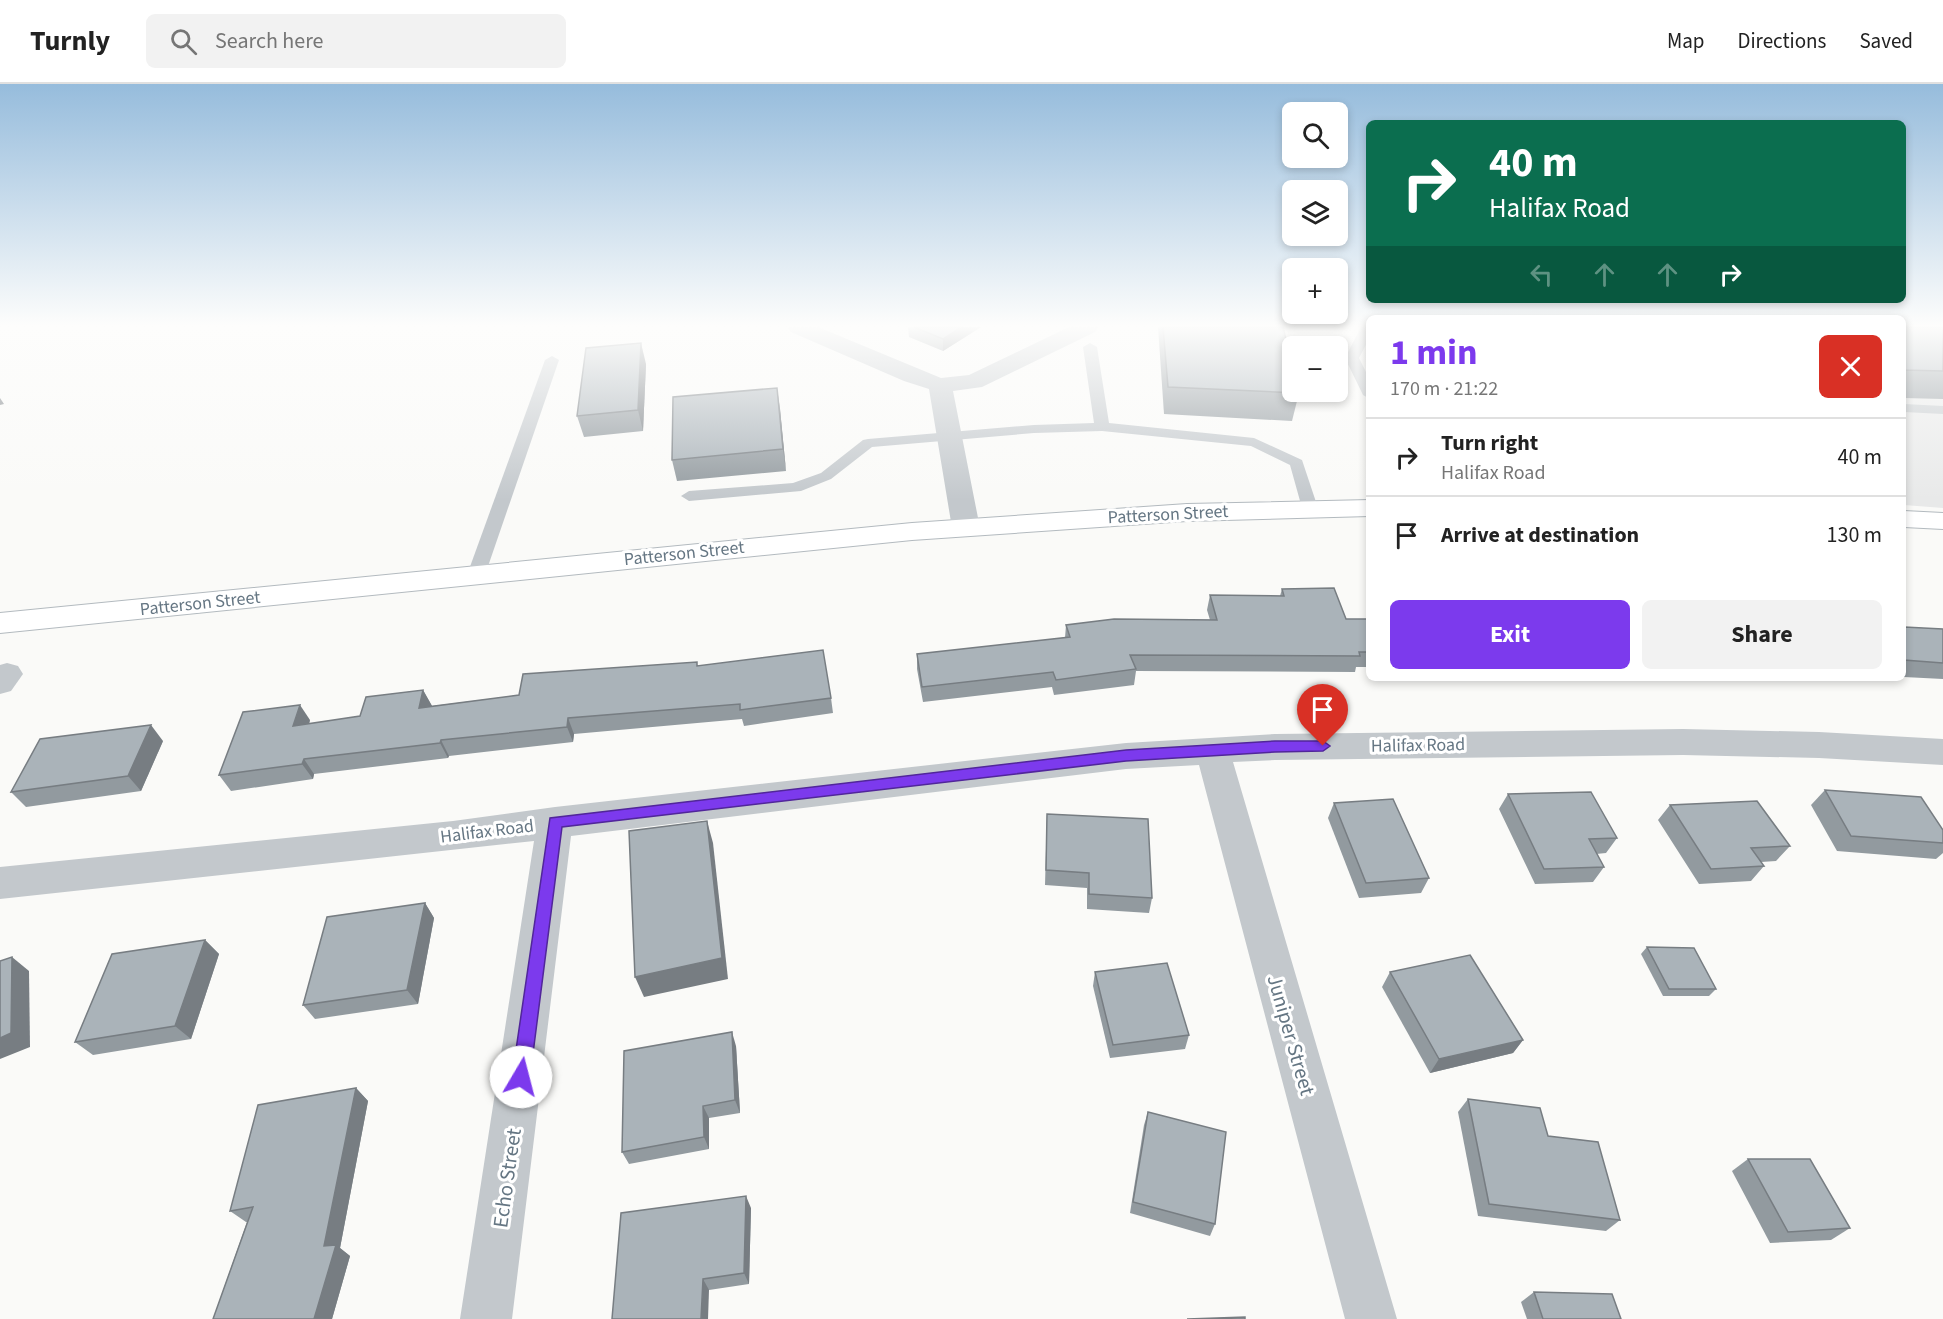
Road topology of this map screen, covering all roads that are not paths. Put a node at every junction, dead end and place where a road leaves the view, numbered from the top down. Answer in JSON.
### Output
{"nodes":[{"id":1,"x":543,"y":385,"type":"edge"},
{"id":2,"x":940,"y":385,"type":"joint"},
{"id":3,"x":944,"y":385,"type":"edge"},
{"id":4,"x":1095,"y":385,"type":"edge"},
{"id":5,"x":1906,"y":408,"type":"edge"},
{"id":6,"x":1943,"y":410,"type":"edge"},
{"id":7,"x":1102,"y":427,"type":"junction"},
{"id":8,"x":950,"y":437,"type":"junction"},
{"id":9,"x":689,"y":496,"type":"dead end"},
{"id":10,"x":1310,"y":508,"type":"junction"},
{"id":11,"x":1366,"y":508,"type":"edge"},
{"id":12,"x":1906,"y":519,"type":"edge"},
{"id":13,"x":1943,"y":521,"type":"edge"},
{"id":14,"x":966,"y":528,"type":"junction"},
{"id":15,"x":476,"y":575,"type":"junction"},
{"id":16,"x":0,"y":623,"type":"edge"},
{"id":17,"x":1212,"y":750,"type":"junction"},
{"id":18,"x":1943,"y":752,"type":"edge"},
{"id":19,"x":555,"y":822,"type":"junction"},
{"id":20,"x":0,"y":883,"type":"edge"},
{"id":21,"x":486,"y":1319,"type":"edge"},
{"id":22,"x":1371,"y":1319,"type":"edge"}],
"edges":[{"from":1,"to":15,"type":"lane"},
{"from":2,"to":3,"type":"street"},
{"from":2,"to":8,"type":"street"},
{"from":4,"to":7,"type":"lane"},
{"from":5,"to":6,"type":"lane"},
{"from":7,"to":8,"type":"lane"},
{"from":7,"to":10,"type":"lane"},
{"from":8,"to":9,"type":"lane"},
{"from":8,"to":14,"type":"street"},
{"from":10,"to":11,"type":"main road","name":"Patterson Street"},
{"from":10,"to":14,"type":"main road","name":"Patterson Street"},
{"from":12,"to":13,"type":"main road"},
{"from":14,"to":15,"type":"main road","name":"Patterson Street"},
{"from":15,"to":16,"type":"main road","name":"Patterson Street"},
{"from":17,"to":18,"type":"street","name":"Halifax Road"},
{"from":17,"to":19,"type":"street","name":"Halifax Road"},
{"from":17,"to":22,"type":"street","name":"Juniper Street"},
{"from":19,"to":20,"type":"street","name":"Halifax Road"},
{"from":19,"to":21,"type":"street","name":"Echo Street"}]}
